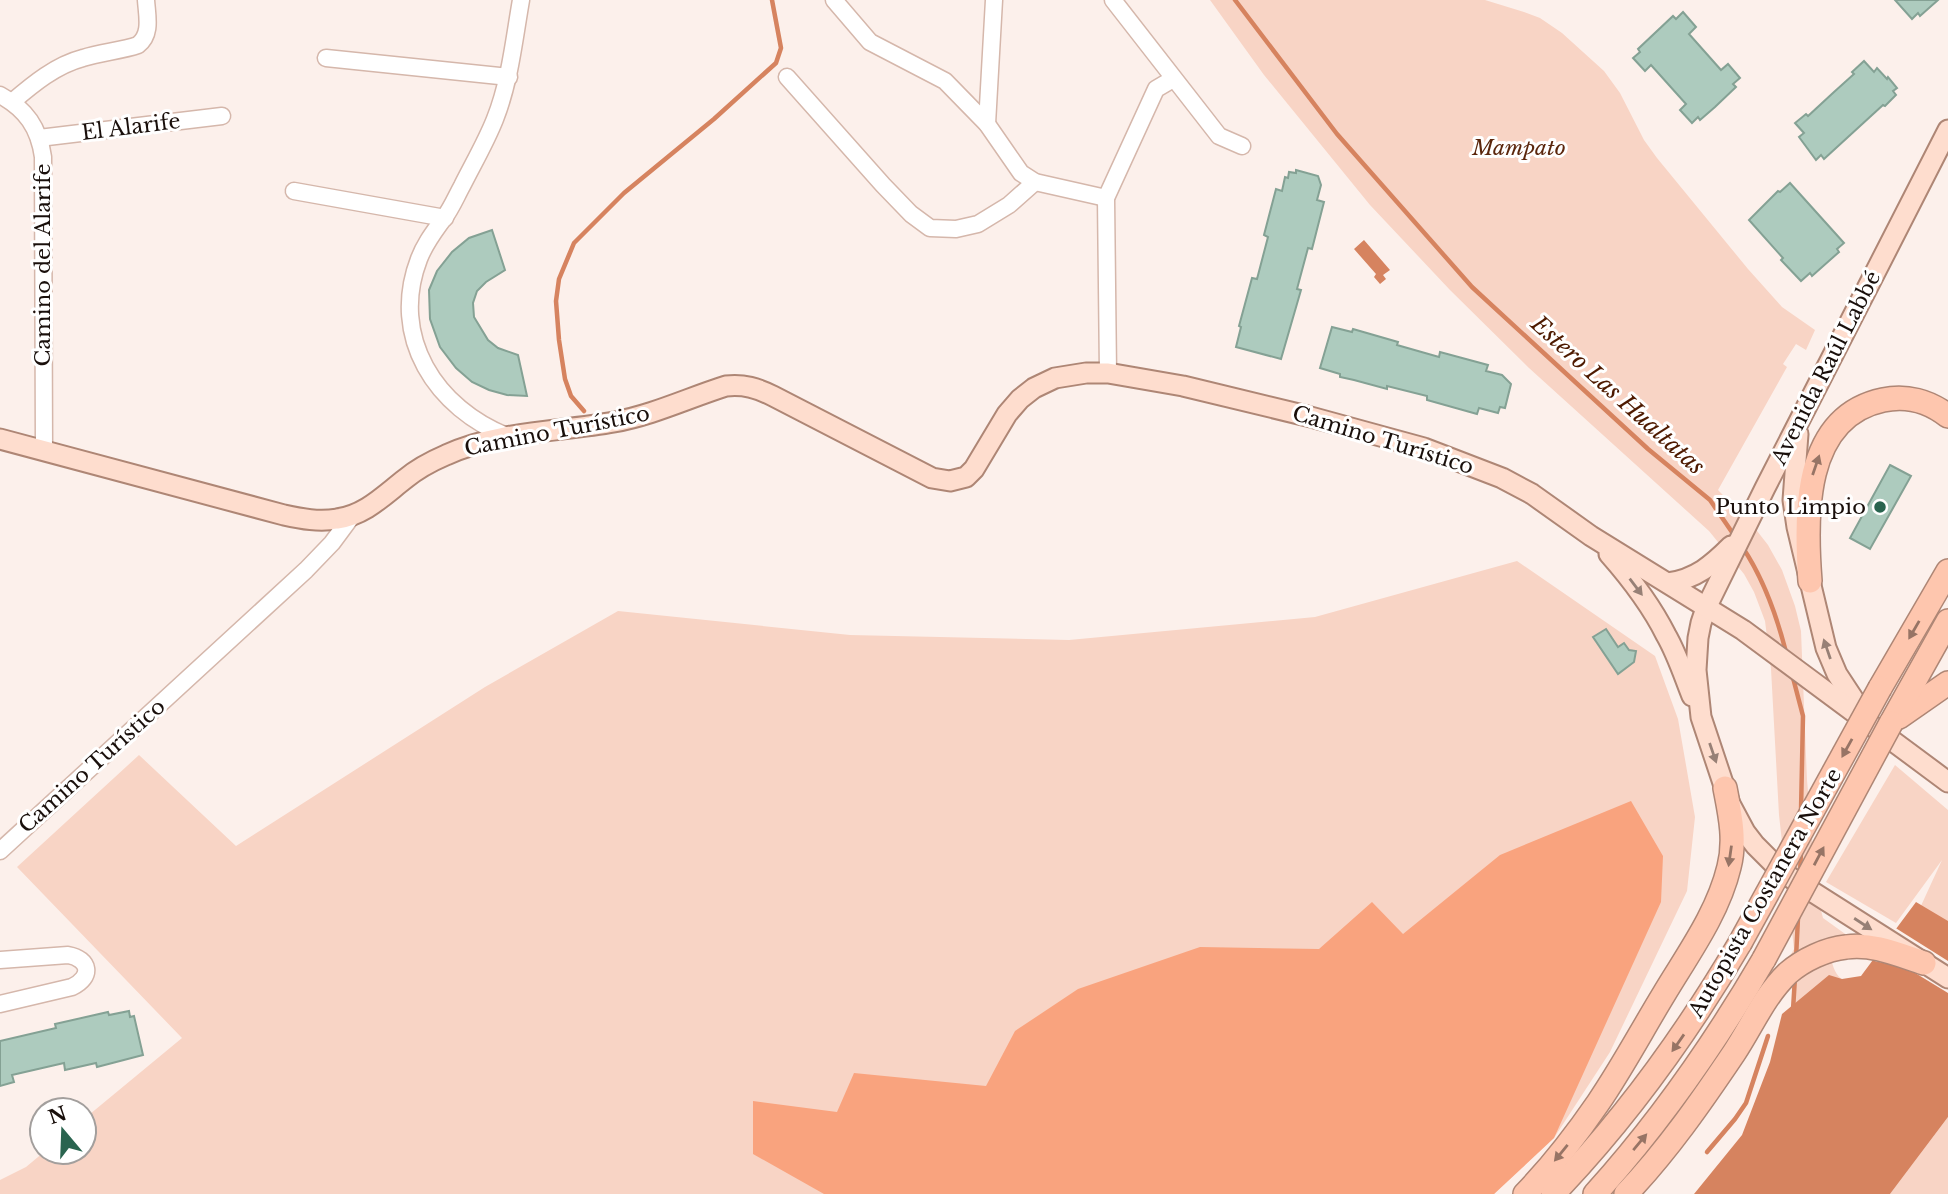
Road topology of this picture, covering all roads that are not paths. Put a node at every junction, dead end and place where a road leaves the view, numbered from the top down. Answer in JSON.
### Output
{"nodes":[{"id":1,"x":146,"y":0,"type":"edge"},
{"id":2,"x":521,"y":0,"type":"edge"},
{"id":3,"x":834,"y":0,"type":"edge"},
{"id":4,"x":994,"y":0,"type":"edge"},
{"id":5,"x":1113,"y":0,"type":"edge"},
{"id":6,"x":326,"y":58,"type":"dead end"},
{"id":7,"x":509,"y":77,"type":"junction"},
{"id":8,"x":787,"y":78,"type":"dead end"},
{"id":9,"x":1173,"y":79,"type":"junction"},
{"id":10,"x":6,"y":99,"type":"edge"},
{"id":11,"x":222,"y":116,"type":"dead end"},
{"id":12,"x":987,"y":124,"type":"junction"},
{"id":13,"x":1948,"y":130,"type":"edge"},
{"id":14,"x":39,"y":138,"type":"junction"},
{"id":15,"x":1242,"y":146,"type":"dead end"},
{"id":16,"x":1034,"y":182,"type":"junction"},
{"id":17,"x":294,"y":191,"type":"dead end"},
{"id":18,"x":1106,"y":198,"type":"junction"},
{"id":19,"x":445,"y":218,"type":"junction"},
{"id":20,"x":1108,"y":373,"type":"junction"},
{"id":21,"x":1948,"y":416,"type":"edge"},
{"id":22,"x":1800,"y":422,"type":"junction"},
{"id":23,"x":479,"y":424,"type":"junction"},
{"id":24,"x":509,"y":437,"type":"junction"},
{"id":25,"x":0,"y":439,"type":"edge"},
{"id":26,"x":473,"y":444,"type":"junction"},
{"id":27,"x":44,"y":451,"type":"junction"},
{"id":28,"x":352,"y":516,"type":"junction"},
{"id":29,"x":1591,"y":536,"type":"junction"},
{"id":30,"x":1719,"y":568,"type":"junction"},
{"id":31,"x":1948,"y":571,"type":"edge"},
{"id":32,"x":1810,"y":581,"type":"junction"},
{"id":33,"x":1668,"y":583,"type":"junction"},
{"id":34,"x":1706,"y":608,"type":"junction"},
{"id":35,"x":1948,"y":621,"type":"edge"},
{"id":36,"x":1948,"y":683,"type":"edge"},
{"id":37,"x":1701,"y":717,"type":"junction"},
{"id":38,"x":1883,"y":726,"type":"junction"},
{"id":39,"x":1948,"y":782,"type":"edge"},
{"id":40,"x":1726,"y":788,"type":"junction"},
{"id":41,"x":0,"y":850,"type":"edge"},
{"id":42,"x":0,"y":960,"type":"edge"},
{"id":43,"x":1924,"y":963,"type":"junction"},
{"id":44,"x":1948,"y":978,"type":"edge"},
{"id":45,"x":0,"y":1004,"type":"edge"},
{"id":46,"x":1525,"y":1194,"type":"edge"},
{"id":47,"x":1553,"y":1194,"type":"edge"},
{"id":48,"x":1595,"y":1194,"type":"edge"},
{"id":49,"x":1626,"y":1194,"type":"edge"}],
"edges":[{"from":1,"to":10,"type":"street"},
{"from":2,"to":7,"type":"street"},
{"from":3,"to":12,"type":"street"},
{"from":4,"to":12,"type":"street"},
{"from":5,"to":9,"type":"street"},
{"from":6,"to":7,"type":"street"},
{"from":7,"to":19,"type":"street"},
{"from":8,"to":16,"type":"street"},
{"from":9,"to":15,"type":"street"},
{"from":9,"to":18,"type":"street"},
{"from":10,"to":14,"type":"street","name":"Camino del Alarife"},
{"from":11,"to":14,"type":"street","name":"El Alarife"},
{"from":12,"to":16,"type":"street"},
{"from":13,"to":22,"type":"main road","name":"Avenida Raúl Labbé"},
{"from":14,"to":27,"type":"street","name":"Camino del Alarife"},
{"from":16,"to":18,"type":"street"},
{"from":17,"to":19,"type":"street"},
{"from":18,"to":20,"type":"street"},
{"from":19,"to":23,"type":"street"},
{"from":20,"to":24,"type":"main road","name":"Camino Turístico"},
{"from":20,"to":29,"type":"main road","name":"Camino Turístico"},
{"from":32,"to":21,"type":"highway","one_way":true},
{"from":22,"to":30,"type":"main road","name":"Avenida Raúl Labbé"},
{"from":22,"to":32,"type":"main road"},
{"from":23,"to":24,"type":"street"},
{"from":23,"to":26,"type":"street"},
{"from":24,"to":26,"type":"main road","name":"Camino Turístico"},
{"from":25,"to":27,"type":"main road"},
{"from":26,"to":28,"type":"main road","name":"Camino Turístico"},
{"from":27,"to":28,"type":"main road"},
{"from":28,"to":41,"type":"street","name":"Camino Turístico"},
{"from":29,"to":33,"type":"main road","name":"Camino Turístico"},
{"from":29,"to":37,"type":"main road","one_way":true},
{"from":30,"to":33,"type":"main road"},
{"from":30,"to":34,"type":"main road","name":"Avenida Raúl Labbé"},
{"from":31,"to":47,"type":"highway","name":"Autopista Costanera Norte","one_way":true,"bridge":true},
{"from":38,"to":32,"type":"main road","one_way":true},
{"from":33,"to":34,"type":"main road","name":"Camino Turístico"},
{"from":34,"to":37,"type":"main road","name":"Avenida Raúl Labbé"},
{"from":34,"to":38,"type":"main road","name":"Camino Turístico"},
{"from":35,"to":38,"type":"highway","name":"Autopista Costanera Norte"},
{"from":36,"to":38,"type":"highway"},
{"from":37,"to":40,"type":"main road","one_way":true},
{"from":38,"to":39,"type":"main road","name":"Camino Turístico"},
{"from":48,"to":38,"type":"highway","name":"Autopista Costanera Norte","one_way":true,"bridge":true},
{"from":40,"to":43,"type":"main road","one_way":true,"bridge":true},
{"from":40,"to":46,"type":"highway","one_way":true},
{"from":42,"to":45,"type":"street"},
{"from":43,"to":44,"type":"main road"},
{"from":43,"to":49,"type":"highway"}]}
